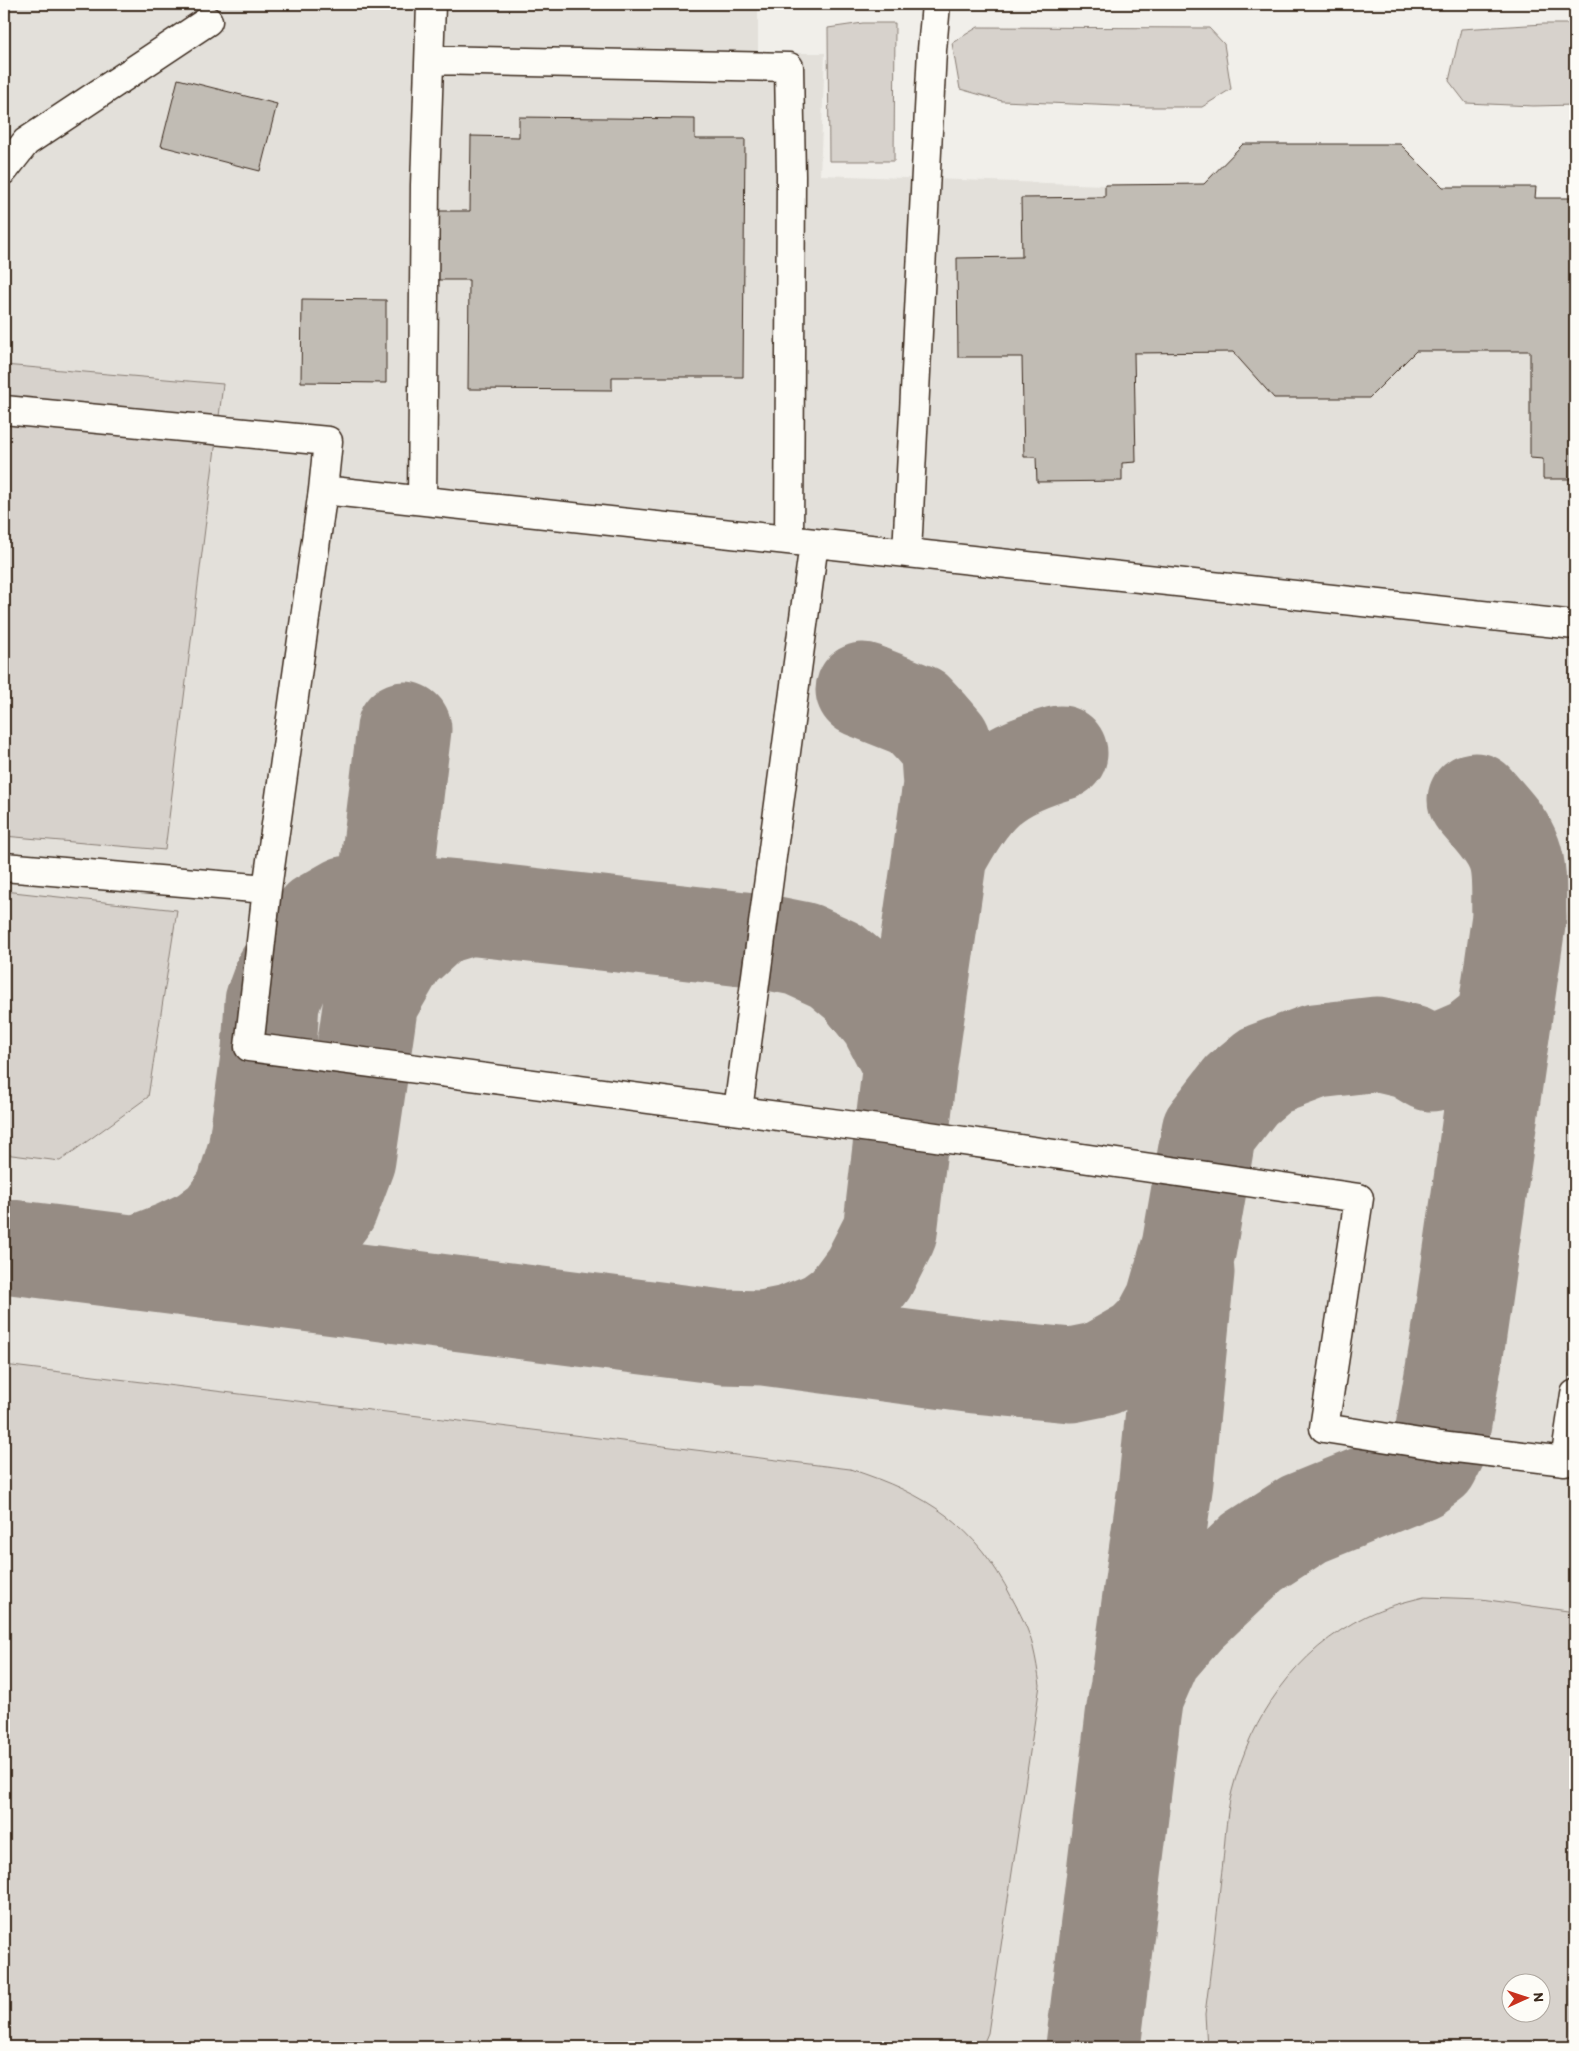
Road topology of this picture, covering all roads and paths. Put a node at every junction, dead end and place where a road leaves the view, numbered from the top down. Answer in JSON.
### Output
{"nodes":[{"id":1,"x":431,"y":4,"type":"edge"},
{"id":2,"x":936,"y":4,"type":"edge"},
{"id":3,"x":208,"y":21,"type":"dead end"},
{"id":4,"x":430,"y":60,"type":"junction"},
{"id":5,"x":4,"y":170,"type":"edge"},
{"id":6,"x":4,"y":410,"type":"edge"},
{"id":7,"x":323,"y":490,"type":"junction"},
{"id":8,"x":422,"y":500,"type":"junction"},
{"id":9,"x":801,"y":541,"type":"junction"},
{"id":10,"x":908,"y":553,"type":"junction"},
{"id":11,"x":1575,"y":625,"type":"edge"},
{"id":12,"x":4,"y":867,"type":"edge"},
{"id":13,"x":267,"y":889,"type":"junction"},
{"id":14,"x":738,"y":1110,"type":"junction"},
{"id":15,"x":1575,"y":1394,"type":"edge"}],
"edges":[{"from":1,"to":4,"type":"lane"},
{"from":2,"to":10,"type":"lane"},
{"from":3,"to":5,"type":"lane"},
{"from":4,"to":8,"type":"lane"},
{"from":4,"to":9,"type":"lane"},
{"from":6,"to":7,"type":"lane"},
{"from":7,"to":8,"type":"lane"},
{"from":7,"to":13,"type":"lane"},
{"from":8,"to":9,"type":"lane"},
{"from":9,"to":10,"type":"lane"},
{"from":9,"to":14,"type":"lane"},
{"from":10,"to":11,"type":"lane"},
{"from":12,"to":13,"type":"lane"},
{"from":13,"to":14,"type":"lane"},
{"from":14,"to":15,"type":"lane"}]}
